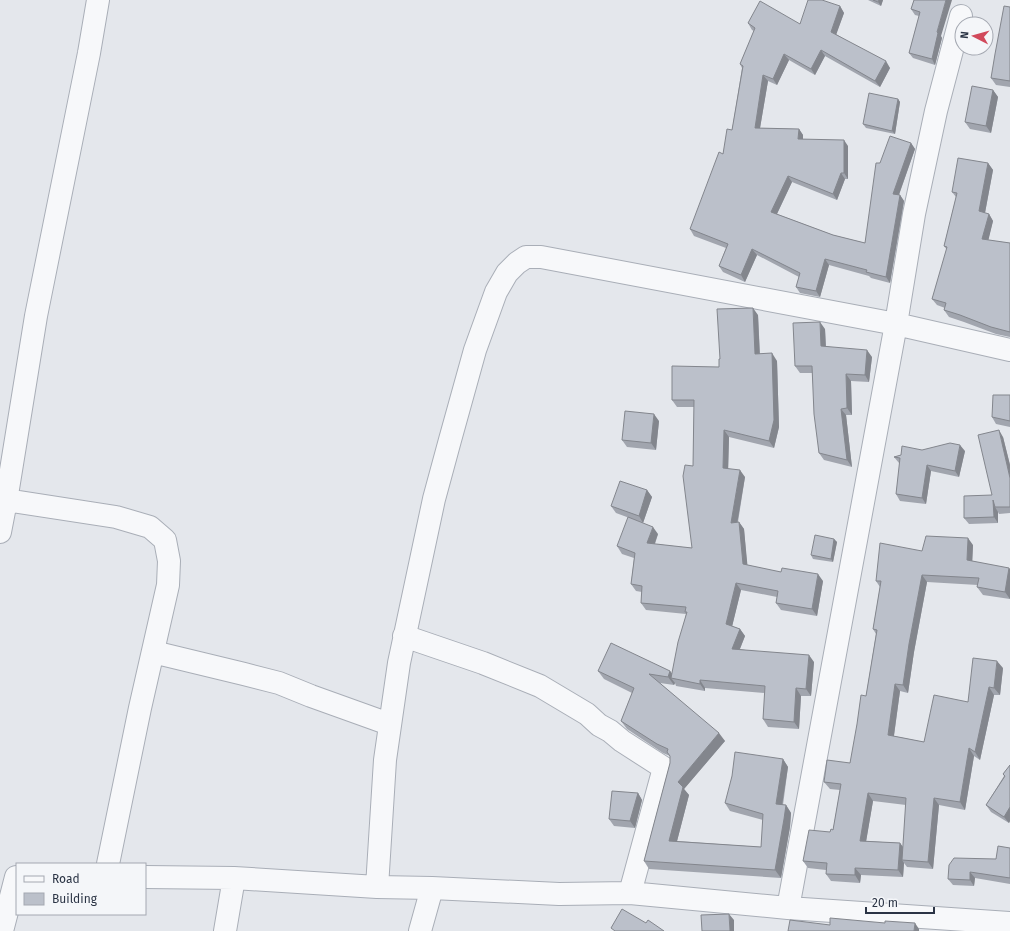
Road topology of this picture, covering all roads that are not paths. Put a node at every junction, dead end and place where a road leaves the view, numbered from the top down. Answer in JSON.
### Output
{"nodes":[{"id":1,"x":98,"y":0,"type":"edge"},
{"id":2,"x":954,"y":43,"type":"edge"},
{"id":3,"x":896,"y":324,"type":"junction"},
{"id":4,"x":1010,"y":350,"type":"edge"},
{"id":5,"x":3,"y":500,"type":"edge"},
{"id":6,"x":0,"y":532,"type":"edge"},
{"id":7,"x":404,"y":636,"type":"junction"},
{"id":8,"x":153,"y":652,"type":"junction"},
{"id":9,"x":390,"y":724,"type":"junction"},
{"id":10,"x":108,"y":863,"type":"edge"},
{"id":11,"x":11,"y":877,"type":"edge"},
{"id":12,"x":146,"y":878,"type":"edge"},
{"id":13,"x":234,"y":878,"type":"junction"},
{"id":14,"x":377,"y":887,"type":"junction"},
{"id":15,"x":432,"y":888,"type":"junction"},
{"id":16,"x":630,"y":893,"type":"junction"},
{"id":17,"x":788,"y":908,"type":"junction"},
{"id":18,"x":1010,"y":923,"type":"edge"},
{"id":19,"x":2,"y":931,"type":"edge"},
{"id":20,"x":225,"y":931,"type":"edge"},
{"id":21,"x":420,"y":931,"type":"edge"}],
"edges":[{"from":1,"to":5,"type":"street"},
{"from":2,"to":3,"type":"street"},
{"from":3,"to":4,"type":"street"},
{"from":3,"to":7,"type":"street"},
{"from":3,"to":17,"type":"street"},
{"from":5,"to":6,"type":"street"},
{"from":5,"to":8,"type":"street"},
{"from":7,"to":9,"type":"street"},
{"from":7,"to":16,"type":"street"},
{"from":8,"to":9,"type":"street"},
{"from":8,"to":10,"type":"street"},
{"from":9,"to":14,"type":"street"},
{"from":11,"to":19,"type":"street"},
{"from":12,"to":13,"type":"street"},
{"from":13,"to":14,"type":"street"},
{"from":13,"to":20,"type":"street"},
{"from":14,"to":15,"type":"street"},
{"from":15,"to":16,"type":"street"},
{"from":15,"to":21,"type":"street"},
{"from":16,"to":17,"type":"street"},
{"from":17,"to":18,"type":"street"}]}
